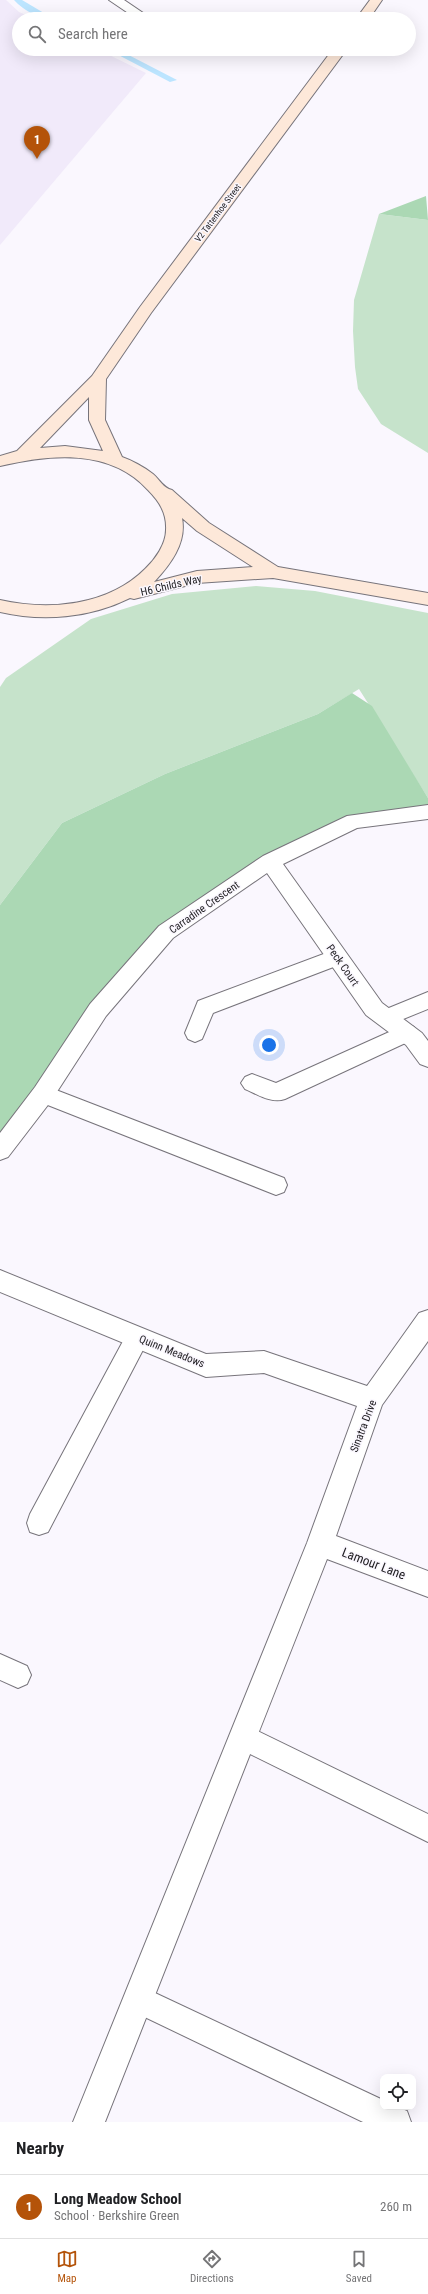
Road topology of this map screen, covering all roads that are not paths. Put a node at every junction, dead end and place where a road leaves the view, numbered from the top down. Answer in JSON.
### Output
{"nodes":[{"id":1,"x":115,"y":0,"type":"edge"},
{"id":2,"x":376,"y":0,"type":"edge"},
{"id":3,"x":135,"y":12,"type":"edge"},
{"id":4,"x":367,"y":12,"type":"edge"},
{"id":5,"x":335,"y":56,"type":"edge"},
{"id":6,"x":98,"y":379,"type":"junction"},
{"id":7,"x":24,"y":454,"type":"junction"},
{"id":8,"x":115,"y":460,"type":"junction"},
{"id":9,"x":0,"y":461,"type":"edge"},
{"id":10,"x":155,"y":484,"type":"junction"},
{"id":11,"x":273,"y":572,"type":"junction"},
{"id":12,"x":118,"y":597,"type":"junction"},
{"id":13,"x":428,"y":599,"type":"edge"},
{"id":14,"x":2,"y":611,"type":"edge"},
{"id":15,"x":428,"y":812,"type":"edge"},
{"id":16,"x":270,"y":861,"type":"junction"},
{"id":17,"x":337,"y":957,"type":"junction"},
{"id":18,"x":428,"y":1000,"type":"edge"},
{"id":19,"x":386,"y":1018,"type":"junction"},
{"id":20,"x":195,"y":1033,"type":"dead end"},
{"id":21,"x":407,"y":1033,"type":"junction"},
{"id":22,"x":428,"y":1058,"type":"edge"},
{"id":23,"x":252,"y":1083,"type":"dead end"},
{"id":24,"x":43,"y":1094,"type":"junction"},
{"id":25,"x":0,"y":1150,"type":"edge"},
{"id":26,"x":276,"y":1185,"type":"dead end"},
{"id":27,"x":0,"y":1281,"type":"edge"},
{"id":28,"x":428,"y":1321,"type":"edge"},
{"id":29,"x":137,"y":1338,"type":"junction"},
{"id":30,"x":372,"y":1399,"type":"junction"},
{"id":31,"x":39,"y":1523,"type":"dead end"},
{"id":32,"x":320,"y":1543,"type":"junction"},
{"id":33,"x":428,"y":1584,"type":"edge"},
{"id":34,"x":243,"y":1737,"type":"junction"},
{"id":35,"x":428,"y":1828,"type":"edge"},
{"id":36,"x":138,"y":1999,"type":"junction"},
{"id":37,"x":89,"y":2122,"type":"edge"},
{"id":38,"x":396,"y":2122,"type":"edge"}],
"edges":[{"from":1,"to":3,"type":"street"},
{"from":2,"to":4,"type":"street"},
{"from":5,"to":6,"type":"street","name":"V2 Tattenhoe Street"},
{"from":6,"to":7,"type":"street","name":"V2 Tattenhoe Street"},
{"from":6,"to":8,"type":"street"},
{"from":7,"to":8,"type":"street"},
{"from":7,"to":9,"type":"street"},
{"from":8,"to":10,"type":"street"},
{"from":10,"to":11,"type":"street","name":"H6 Childs Way"},
{"from":10,"to":12,"type":"street"},
{"from":11,"to":12,"type":"street","name":"H6 Childs Way"},
{"from":11,"to":13,"type":"street","name":"H6 Childs Way"},
{"from":12,"to":14,"type":"street"},
{"from":15,"to":16,"type":"street","name":"Carradine Crescent"},
{"from":16,"to":17,"type":"street","name":"Peck Court"},
{"from":16,"to":24,"type":"street","name":"Carradine Crescent"},
{"from":17,"to":19,"type":"street","name":"Peck Court"},
{"from":17,"to":20,"type":"lane"},
{"from":18,"to":19,"type":"lane"},
{"from":19,"to":21,"type":"street","name":"Peck Court"},
{"from":21,"to":22,"type":"street","name":"Peck Court"},
{"from":21,"to":23,"type":"lane"},
{"from":24,"to":25,"type":"street","name":"Carradine Crescent"},
{"from":24,"to":26,"type":"lane"},
{"from":27,"to":29,"type":"street","name":"Quinn Meadows"},
{"from":28,"to":30,"type":"street","name":"Sinatra Drive"},
{"from":29,"to":30,"type":"street","name":"Quinn Meadows"},
{"from":29,"to":31,"type":"lane"},
{"from":30,"to":32,"type":"street","name":"Sinatra Drive"},
{"from":32,"to":33,"type":"street","name":"Lamour Lane"},
{"from":32,"to":34,"type":"street","name":"Sinatra Drive"},
{"from":34,"to":35,"type":"lane"},
{"from":34,"to":36,"type":"street","name":"Sinatra Drive"},
{"from":36,"to":37,"type":"street","name":"Sinatra Drive"},
{"from":36,"to":38,"type":"lane"}]}
